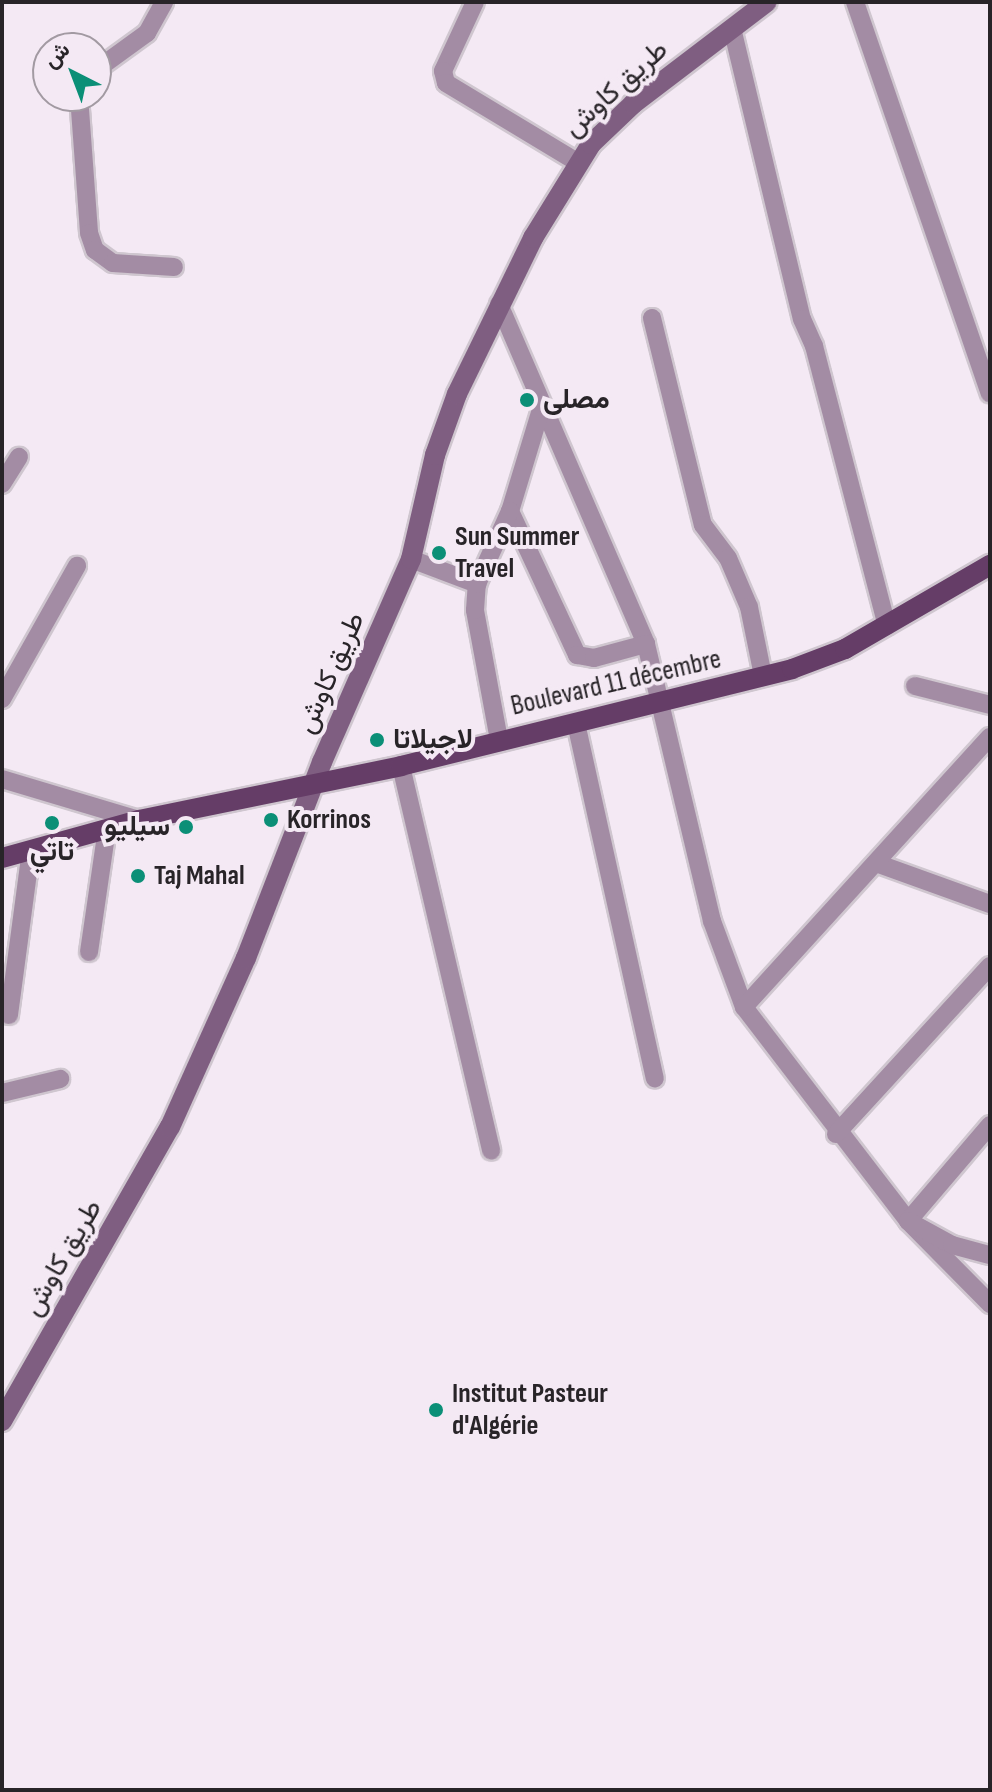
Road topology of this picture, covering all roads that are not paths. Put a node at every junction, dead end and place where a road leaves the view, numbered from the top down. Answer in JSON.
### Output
{"nodes":[{"id":1,"x":164,"y":2,"type":"edge"},
{"id":2,"x":475,"y":2,"type":"edge"},
{"id":3,"x":767,"y":2,"type":"edge"},
{"id":4,"x":855,"y":2,"type":"edge"},
{"id":5,"x":732,"y":28,"type":"junction"},
{"id":6,"x":112,"y":58,"type":"edge"},
{"id":7,"x":80,"y":112,"type":"edge"},
{"id":8,"x":577,"y":162,"type":"junction"},
{"id":9,"x":174,"y":267,"type":"dead end"},
{"id":10,"x":499,"y":304,"type":"junction"},
{"id":11,"x":652,"y":318,"type":"dead end"},
{"id":12,"x":982,"y":342,"type":"edge"},
{"id":13,"x":990,"y":393,"type":"edge"},
{"id":14,"x":542,"y":406,"type":"junction"},
{"id":15,"x":19,"y":457,"type":"dead end"},
{"id":16,"x":2,"y":484,"type":"edge"},
{"id":17,"x":510,"y":511,"type":"junction"},
{"id":18,"x":411,"y":559,"type":"junction"},
{"id":19,"x":990,"y":565,"type":"edge"},
{"id":20,"x":77,"y":566,"type":"dead end"},
{"id":21,"x":477,"y":584,"type":"junction"},
{"id":22,"x":887,"y":626,"type":"junction"},
{"id":23,"x":646,"y":644,"type":"junction"},
{"id":24,"x":763,"y":676,"type":"junction"},
{"id":25,"x":915,"y":686,"type":"dead end"},
{"id":26,"x":2,"y":699,"type":"edge"},
{"id":27,"x":656,"y":702,"type":"junction"},
{"id":28,"x":990,"y":705,"type":"edge"},
{"id":29,"x":576,"y":723,"type":"junction"},
{"id":30,"x":990,"y":737,"type":"edge"},
{"id":31,"x":499,"y":740,"type":"junction"},
{"id":32,"x":401,"y":766,"type":"junction"},
{"id":33,"x":2,"y":779,"type":"edge"},
{"id":34,"x":313,"y":786,"type":"junction"},
{"id":35,"x":139,"y":820,"type":"junction"},
{"id":36,"x":107,"y":829,"type":"junction"},
{"id":37,"x":31,"y":850,"type":"junction"},
{"id":38,"x":2,"y":858,"type":"edge"},
{"id":39,"x":876,"y":863,"type":"junction"},
{"id":40,"x":990,"y":904,"type":"edge"},
{"id":41,"x":89,"y":952,"type":"dead end"},
{"id":42,"x":990,"y":966,"type":"edge"},
{"id":43,"x":744,"y":1007,"type":"junction"},
{"id":44,"x":9,"y":1015,"type":"dead end"},
{"id":45,"x":655,"y":1078,"type":"dead end"},
{"id":46,"x":60,"y":1079,"type":"dead end"},
{"id":47,"x":2,"y":1093,"type":"edge"},
{"id":48,"x":990,"y":1125,"type":"edge"},
{"id":49,"x":836,"y":1134,"type":"junction"},
{"id":50,"x":491,"y":1151,"type":"dead end"},
{"id":51,"x":908,"y":1221,"type":"junction"},
{"id":52,"x":990,"y":1255,"type":"edge"},
{"id":53,"x":990,"y":1304,"type":"edge"},
{"id":54,"x":2,"y":1421,"type":"edge"}],
"edges":[{"from":1,"to":6,"type":"street"},
{"from":2,"to":8,"type":"street"},
{"from":3,"to":5,"type":"street","name":"طريق كاوش"},
{"from":4,"to":12,"type":"street"},
{"from":5,"to":8,"type":"street","name":"طريق كاوش"},
{"from":5,"to":22,"type":"street"},
{"from":7,"to":9,"type":"street"},
{"from":8,"to":10,"type":"street","name":"طريق كاوش"},
{"from":10,"to":14,"type":"street"},
{"from":10,"to":18,"type":"street","name":"طريق كاوش"},
{"from":11,"to":24,"type":"street"},
{"from":12,"to":13,"type":"street"},
{"from":14,"to":17,"type":"street"},
{"from":14,"to":23,"type":"street"},
{"from":15,"to":16,"type":"street"},
{"from":17,"to":21,"type":"street"},
{"from":17,"to":23,"type":"street"},
{"from":18,"to":21,"type":"street"},
{"from":18,"to":34,"type":"street","name":"طريق كاوش"},
{"from":19,"to":22,"type":"main road","name":"Boulevard 11 décembre"},
{"from":20,"to":26,"type":"street"},
{"from":21,"to":31,"type":"street"},
{"from":22,"to":24,"type":"main road","name":"Boulevard 11 décembre"},
{"from":23,"to":27,"type":"street"},
{"from":24,"to":27,"type":"main road","name":"Boulevard 11 décembre"},
{"from":25,"to":28,"type":"street"},
{"from":27,"to":29,"type":"main road","name":"Boulevard 11 décembre"},
{"from":27,"to":43,"type":"street"},
{"from":29,"to":31,"type":"main road","name":"Boulevard 11 décembre"},
{"from":29,"to":45,"type":"street"},
{"from":30,"to":39,"type":"street"},
{"from":31,"to":32,"type":"main road","name":"Boulevard 11 décembre"},
{"from":32,"to":34,"type":"main road","name":"Boulevard 11 décembre"},
{"from":32,"to":50,"type":"street"},
{"from":33,"to":35,"type":"street"},
{"from":34,"to":35,"type":"main road","name":"Boulevard 11 décembre"},
{"from":34,"to":54,"type":"street","name":"طريق كاوش"},
{"from":35,"to":36,"type":"main road","name":"Boulevard 11 décembre"},
{"from":36,"to":37,"type":"main road","name":"Boulevard 11 décembre"},
{"from":36,"to":41,"type":"street"},
{"from":37,"to":38,"type":"main road","name":"Boulevard 11 décembre"},
{"from":37,"to":44,"type":"street"},
{"from":39,"to":40,"type":"street"},
{"from":39,"to":43,"type":"street"},
{"from":42,"to":49,"type":"street"},
{"from":43,"to":49,"type":"street"},
{"from":46,"to":47,"type":"street"},
{"from":48,"to":51,"type":"street"},
{"from":49,"to":51,"type":"street"},
{"from":51,"to":52,"type":"street"},
{"from":51,"to":53,"type":"street"}]}
